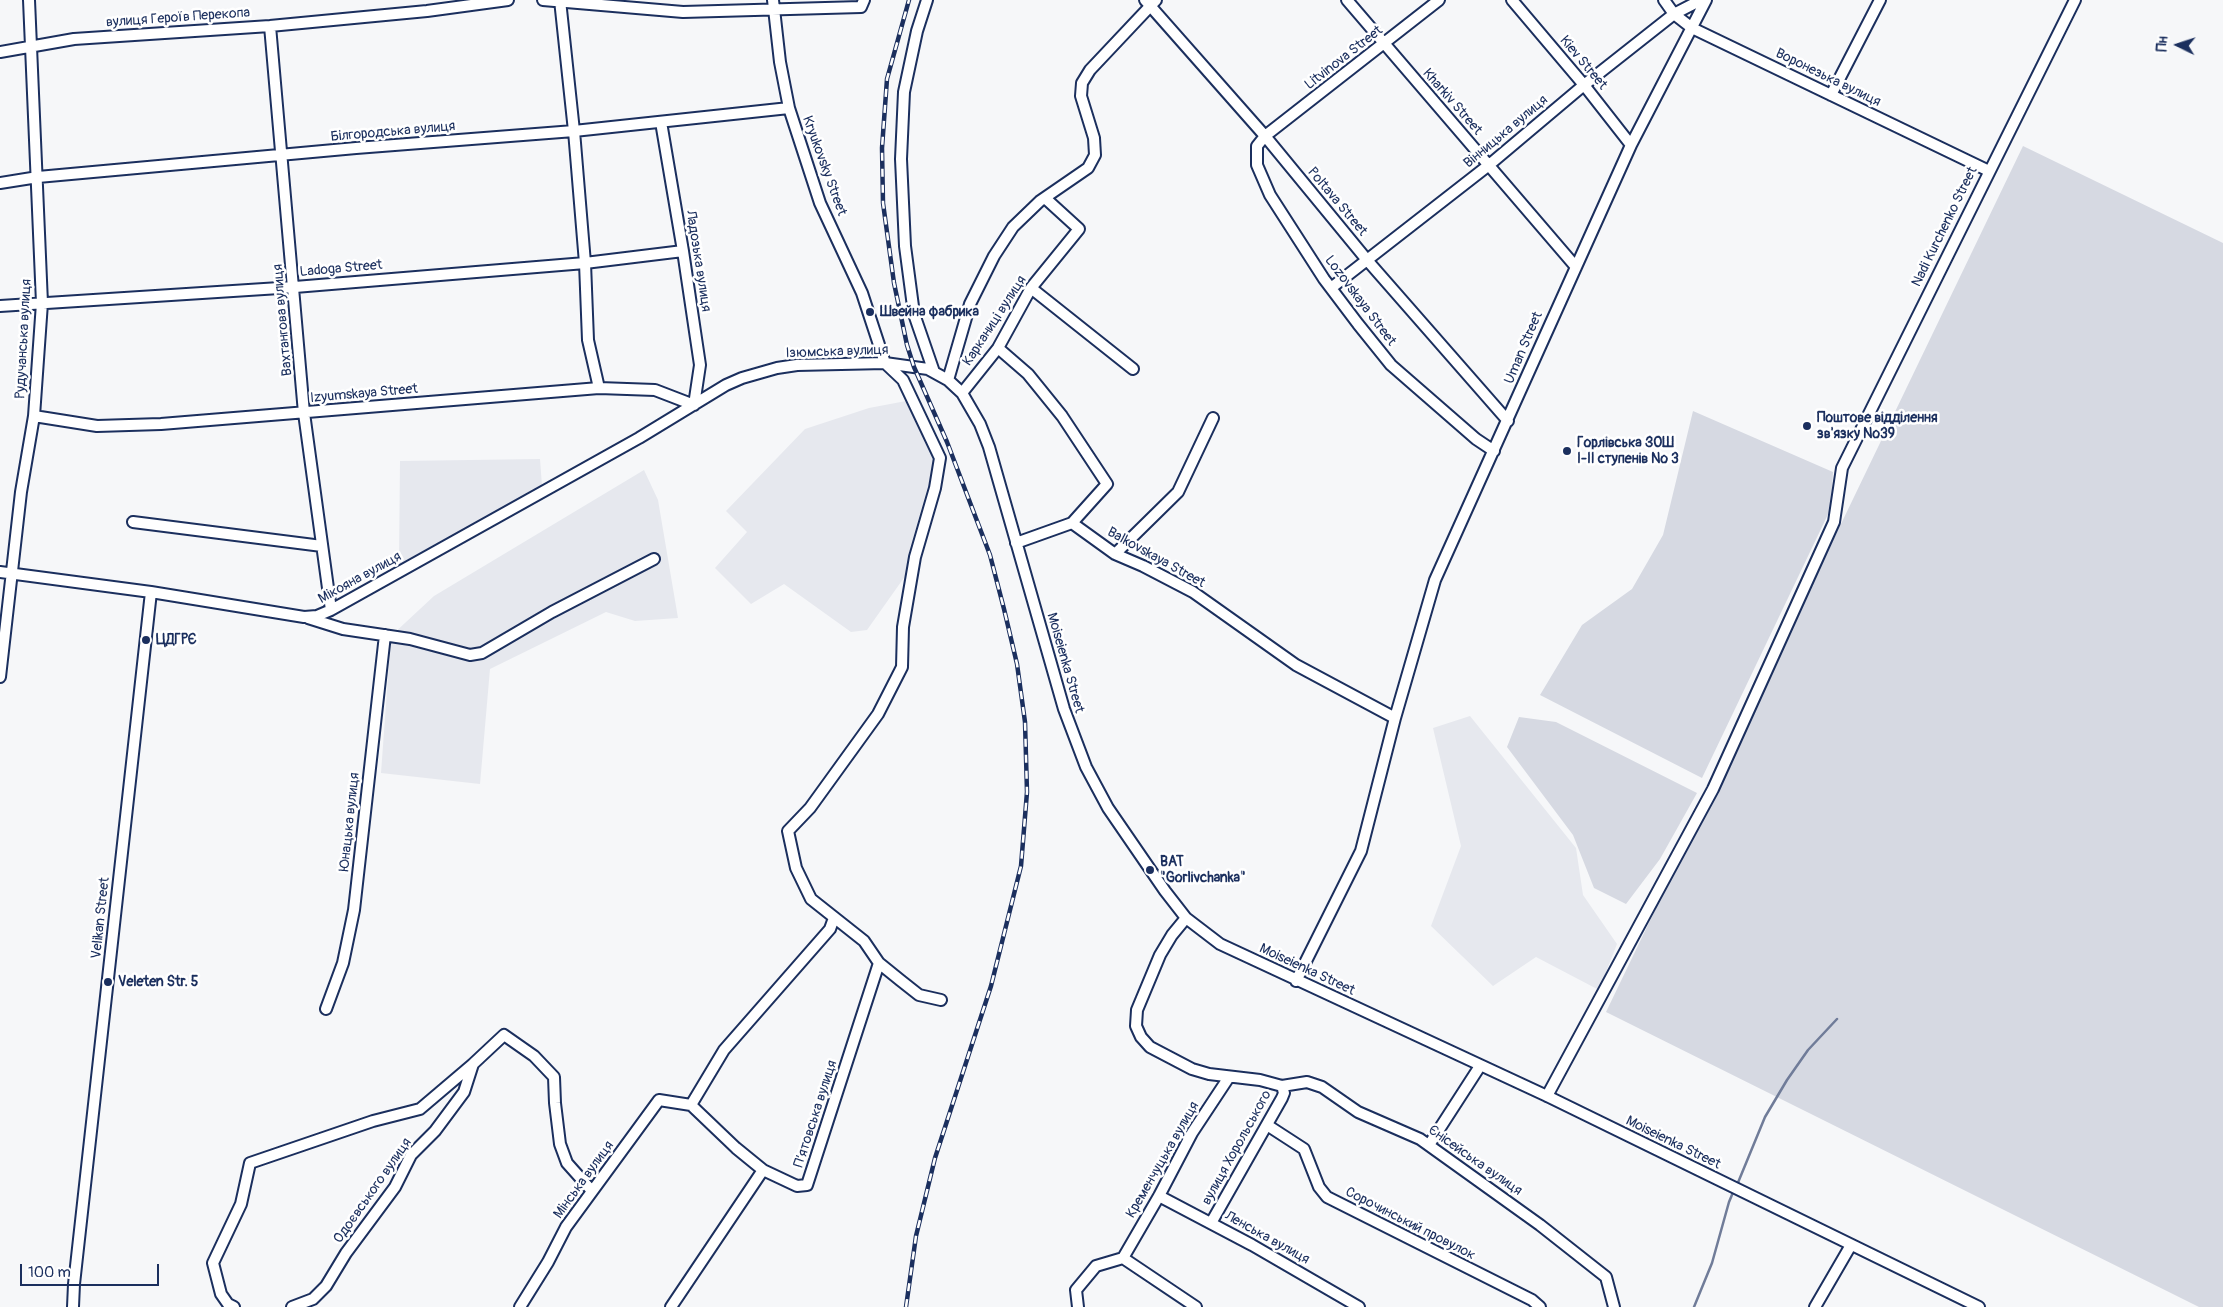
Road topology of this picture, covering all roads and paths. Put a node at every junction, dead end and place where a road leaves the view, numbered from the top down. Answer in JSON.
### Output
{"nodes":[{"id":1,"x":29,"y":0,"type":"edge"},
{"id":2,"x":508,"y":0,"type":"edge"},
{"id":3,"x":543,"y":0,"type":"edge"},
{"id":4,"x":773,"y":0,"type":"edge"},
{"id":5,"x":864,"y":0,"type":"edge"},
{"id":6,"x":927,"y":0,"type":"edge"},
{"id":7,"x":1347,"y":0,"type":"edge"},
{"id":8,"x":1439,"y":0,"type":"edge"},
{"id":9,"x":1512,"y":0,"type":"edge"},
{"id":10,"x":1664,"y":0,"type":"edge"},
{"id":11,"x":1701,"y":0,"type":"edge"},
{"id":12,"x":1706,"y":0,"type":"edge"},
{"id":13,"x":1880,"y":0,"type":"edge"},
{"id":14,"x":2075,"y":0,"type":"edge"},
{"id":15,"x":561,"y":1,"type":"edge"},
{"id":16,"x":1150,"y":2,"type":"edge"},
{"id":17,"x":774,"y":11,"type":"junction"},
{"id":18,"x":1674,"y":14,"type":"junction"},
{"id":19,"x":270,"y":26,"type":"junction"},
{"id":20,"x":1692,"y":28,"type":"junction"},
{"id":21,"x":1385,"y":44,"type":"junction"},
{"id":22,"x":31,"y":46,"type":"junction"},
{"id":23,"x":0,"y":52,"type":"edge"},
{"id":24,"x":1584,"y":85,"type":"junction"},
{"id":25,"x":1831,"y":95,"type":"junction"},
{"id":26,"x":789,"y":108,"type":"junction"},
{"id":27,"x":661,"y":122,"type":"junction"},
{"id":28,"x":574,"y":131,"type":"junction"},
{"id":29,"x":1265,"y":136,"type":"junction"},
{"id":30,"x":1631,"y":145,"type":"junction"},
{"id":31,"x":282,"y":156,"type":"junction"},
{"id":32,"x":1489,"y":165,"type":"junction"},
{"id":33,"x":1989,"y":171,"type":"junction"},
{"id":34,"x":38,"y":177,"type":"junction"},
{"id":35,"x":0,"y":183,"type":"edge"},
{"id":36,"x":1044,"y":198,"type":"junction"},
{"id":37,"x":683,"y":251,"type":"junction"},
{"id":38,"x":1367,"y":260,"type":"junction"},
{"id":39,"x":585,"y":263,"type":"junction"},
{"id":40,"x":1576,"y":267,"type":"junction"},
{"id":41,"x":295,"y":287,"type":"junction"},
{"id":42,"x":1031,"y":288,"type":"junction"},
{"id":43,"x":1331,"y":288,"type":"junction"},
{"id":44,"x":42,"y":303,"type":"junction"},
{"id":45,"x":0,"y":306,"type":"edge"},
{"id":46,"x":998,"y":348,"type":"junction"},
{"id":47,"x":885,"y":363,"type":"junction"},
{"id":48,"x":1133,"y":369,"type":"dead end"},
{"id":49,"x":931,"y":371,"type":"junction"},
{"id":50,"x":948,"y":380,"type":"junction"},
{"id":51,"x":599,"y":388,"type":"junction"},
{"id":52,"x":962,"y":393,"type":"junction"},
{"id":53,"x":694,"y":405,"type":"junction"},
{"id":54,"x":304,"y":413,"type":"junction"},
{"id":55,"x":34,"y":416,"type":"junction"},
{"id":56,"x":1213,"y":418,"type":"dead end"},
{"id":57,"x":1508,"y":421,"type":"junction"},
{"id":58,"x":1494,"y":451,"type":"junction"},
{"id":59,"x":133,"y":522,"type":"dead end"},
{"id":60,"x":1072,"y":523,"type":"junction"},
{"id":61,"x":1016,"y":543,"type":"junction"},
{"id":62,"x":322,"y":546,"type":"junction"},
{"id":63,"x":1115,"y":554,"type":"junction"},
{"id":64,"x":654,"y":559,"type":"dead end"},
{"id":65,"x":0,"y":572,"type":"edge"},
{"id":66,"x":11,"y":574,"type":"junction"},
{"id":67,"x":151,"y":592,"type":"junction"},
{"id":68,"x":331,"y":610,"type":"junction"},
{"id":69,"x":304,"y":617,"type":"junction"},
{"id":70,"x":385,"y":635,"type":"junction"},
{"id":71,"x":0,"y":677,"type":"edge"},
{"id":72,"x":1395,"y":718,"type":"junction"},
{"id":73,"x":834,"y":918,"type":"junction"},
{"id":74,"x":1186,"y":918,"type":"junction"},
{"id":75,"x":879,"y":963,"type":"junction"},
{"id":76,"x":1296,"y":981,"type":"junction"},
{"id":77,"x":940,"y":1000,"type":"dead end"},
{"id":78,"x":326,"y":1009,"type":"dead end"},
{"id":79,"x":473,"y":1064,"type":"junction"},
{"id":80,"x":1480,"y":1066,"type":"junction"},
{"id":81,"x":1229,"y":1077,"type":"junction"},
{"id":82,"x":1282,"y":1086,"type":"junction"},
{"id":83,"x":1547,"y":1096,"type":"junction"},
{"id":84,"x":691,"y":1105,"type":"junction"},
{"id":85,"x":1267,"y":1125,"type":"junction"},
{"id":86,"x":1429,"y":1144,"type":"junction"},
{"id":87,"x":763,"y":1170,"type":"junction"},
{"id":88,"x":592,"y":1191,"type":"junction"},
{"id":89,"x":1159,"y":1196,"type":"junction"},
{"id":90,"x":1212,"y":1223,"type":"junction"},
{"id":91,"x":1851,"y":1245,"type":"junction"},
{"id":92,"x":1123,"y":1258,"type":"junction"},
{"id":93,"x":73,"y":1307,"type":"edge"},
{"id":94,"x":234,"y":1307,"type":"edge"},
{"id":95,"x":292,"y":1307,"type":"edge"},
{"id":96,"x":520,"y":1307,"type":"edge"},
{"id":97,"x":671,"y":1307,"type":"edge"},
{"id":98,"x":1078,"y":1307,"type":"edge"},
{"id":99,"x":1196,"y":1307,"type":"edge"},
{"id":100,"x":1360,"y":1307,"type":"edge"},
{"id":101,"x":1540,"y":1307,"type":"edge"},
{"id":102,"x":1614,"y":1307,"type":"edge"},
{"id":103,"x":1815,"y":1307,"type":"edge"},
{"id":104,"x":1979,"y":1307,"type":"edge"}],
"edges":[{"from":1,"to":22,"type":"street","name":"Рудучанська вулиця"},
{"from":2,"to":19,"type":"street","name":"вулиця Героїв Перекопа"},
{"from":3,"to":15,"type":"street"},
{"from":4,"to":17,"type":"street","name":"Kryukovsky Street"},
{"from":5,"to":17,"type":"street"},
{"from":6,"to":49,"type":"street"},
{"from":7,"to":21,"type":"street","name":"Kharkiv Street"},
{"from":8,"to":21,"type":"street","name":"Litvinova Street"},
{"from":9,"to":24,"type":"street","name":"Kiev Street"},
{"from":10,"to":18,"type":"street","name":"Воронезька вулиця"},
{"from":11,"to":18,"type":"street","name":"Вінницька вулиця"},
{"from":12,"to":20,"type":"street","name":"Uman Street"},
{"from":13,"to":25,"type":"street"},
{"from":14,"to":33,"type":"street","name":"Nadi Kurchenko Street"},
{"from":15,"to":17,"type":"street"},
{"from":15,"to":28,"type":"street"},
{"from":16,"to":29,"type":"street","name":"Poltava Street"},
{"from":16,"to":36,"type":"street"},
{"from":17,"to":26,"type":"street","name":"Kryukovsky Street"},
{"from":18,"to":20,"type":"street","name":"Воронезька вулиця"},
{"from":18,"to":24,"type":"street","name":"Вінницька вулиця"},
{"from":19,"to":22,"type":"street","name":"вулиця Героїв Перекопа"},
{"from":19,"to":31,"type":"street","name":"Вахтангова вулиця"},
{"from":20,"to":25,"type":"street","name":"Воронезька вулиця"},
{"from":20,"to":30,"type":"street","name":"Uman Street"},
{"from":21,"to":29,"type":"street","name":"Litvinova Street"},
{"from":21,"to":32,"type":"street","name":"Kharkiv Street"},
{"from":22,"to":23,"type":"street","name":"вулиця Героїв Перекопа"},
{"from":22,"to":34,"type":"street","name":"Рудучанська вулиця"},
{"from":24,"to":30,"type":"street","name":"Kiev Street"},
{"from":24,"to":32,"type":"street","name":"Вінницька вулиця"},
{"from":25,"to":33,"type":"street","name":"Воронезька вулиця"},
{"from":26,"to":27,"type":"street","name":"Білгородська вулиця"},
{"from":26,"to":47,"type":"street","name":"Kryukovsky Street"},
{"from":27,"to":28,"type":"street","name":"Білгородська вулиця"},
{"from":27,"to":37,"type":"street","name":"Ладозька вулиця"},
{"from":28,"to":31,"type":"street","name":"Білгородська вулиця"},
{"from":28,"to":39,"type":"street"},
{"from":29,"to":38,"type":"street","name":"Poltava Street"},
{"from":29,"to":43,"type":"street","name":"Lozovskaya Street"},
{"from":30,"to":40,"type":"street","name":"Uman Street"},
{"from":31,"to":34,"type":"street","name":"Білгородська вулиця"},
{"from":31,"to":41,"type":"street","name":"Вахтангова вулиця"},
{"from":32,"to":38,"type":"street","name":"Вінницька вулиця"},
{"from":32,"to":40,"type":"street","name":"Kharkiv Street"},
{"from":33,"to":83,"type":"street","name":"Nadi Kurchenko Street"},
{"from":34,"to":35,"type":"street","name":"Білгородська вулиця"},
{"from":34,"to":44,"type":"street","name":"Рудучанська вулиця"},
{"from":36,"to":42,"type":"street","name":"Карканиці вулиця"},
{"from":36,"to":50,"type":"street"},
{"from":37,"to":39,"type":"street","name":"Ladoga Street"},
{"from":37,"to":53,"type":"street","name":"Ладозька вулиця"},
{"from":38,"to":43,"type":"street","name":"Вінницька вулиця"},
{"from":38,"to":57,"type":"street","name":"Poltava Street"},
{"from":39,"to":41,"type":"street","name":"Ladoga Street"},
{"from":39,"to":51,"type":"street"},
{"from":40,"to":57,"type":"street","name":"Uman Street"},
{"from":41,"to":44,"type":"street","name":"Ladoga Street"},
{"from":41,"to":54,"type":"street","name":"Вахтангова вулиця"},
{"from":42,"to":46,"type":"street","name":"Карканиці вулиця"},
{"from":42,"to":48,"type":"street"},
{"from":43,"to":58,"type":"street","name":"Lozovskaya Street"},
{"from":44,"to":45,"type":"street","name":"Ladoga Street"},
{"from":44,"to":55,"type":"street","name":"Рудучанська вулиця"},
{"from":46,"to":52,"type":"street","name":"Карканиці вулиця"},
{"from":46,"to":60,"type":"street"},
{"from":47,"to":49,"type":"street","name":"Ізюмська вулиця"},
{"from":47,"to":53,"type":"street","name":"Ізюмська вулиця"},
{"from":47,"to":73,"type":"street"},
{"from":49,"to":50,"type":"street","name":"Moiseienka Street"},
{"from":50,"to":52,"type":"street","name":"Moiseienka Street"},
{"from":51,"to":53,"type":"street","name":"Izyumskaya Street"},
{"from":51,"to":54,"type":"street","name":"Izyumskaya Street"},
{"from":52,"to":61,"type":"street","name":"Moiseienka Street"},
{"from":53,"to":68,"type":"street","name":"Мікояна вулиця"},
{"from":54,"to":55,"type":"street","name":"Izyumskaya Street"},
{"from":54,"to":62,"type":"street","name":"Вахтангова вулиця"},
{"from":55,"to":66,"type":"street","name":"Рудучанська вулиця"},
{"from":56,"to":63,"type":"street"},
{"from":57,"to":58,"type":"street","name":"Uman Street"},
{"from":58,"to":72,"type":"street","name":"Uman Street"},
{"from":59,"to":62,"type":"street"},
{"from":60,"to":61,"type":"street"},
{"from":60,"to":63,"type":"street","name":"Balkovskaya Street"},
{"from":61,"to":74,"type":"street","name":"Moiseienka Street"},
{"from":62,"to":68,"type":"street","name":"Вахтангова вулиця"},
{"from":63,"to":72,"type":"street","name":"Balkovskaya Street"},
{"from":64,"to":70,"type":"street"},
{"from":65,"to":66,"type":"street","name":"Мікояна вулиця"},
{"from":66,"to":67,"type":"street","name":"Мікояна вулиця"},
{"from":66,"to":71,"type":"street","name":"Рудучанська вулиця"},
{"from":67,"to":69,"type":"street","name":"Мікояна вулиця"},
{"from":67,"to":93,"type":"street","name":"Velikan Street"},
{"from":68,"to":69,"type":"street","name":"Мікояна вулиця"},
{"from":69,"to":70,"type":"street"},
{"from":70,"to":78,"type":"street","name":"Юнацька вулиця"},
{"from":72,"to":76,"type":"street","name":"Uman Street"},
{"from":73,"to":75,"type":"street"},
{"from":73,"to":84,"type":"street"},
{"from":74,"to":76,"type":"street","name":"Moiseienka Street"},
{"from":74,"to":81,"type":"street","name":"Єнісейська вулиця"},
{"from":75,"to":77,"type":"street"},
{"from":75,"to":87,"type":"street","name":"П’ятовська вулиця"},
{"from":76,"to":80,"type":"street","name":"Moiseienka Street"},
{"from":79,"to":88,"type":"street","name":"Одоєвського вулиця"},
{"from":79,"to":94,"type":"street"},
{"from":79,"to":95,"type":"street","name":"Одоєвського вулиця"},
{"from":80,"to":83,"type":"street","name":"Moiseienka Street"},
{"from":80,"to":86,"type":"street"},
{"from":81,"to":82,"type":"street","name":"Єнісейська вулиця"},
{"from":81,"to":89,"type":"street","name":"Кременчуцька вулиця"},
{"from":82,"to":85,"type":"street","name":"вулиця Хорольського"},
{"from":82,"to":86,"type":"street","name":"Єнісейська вулиця"},
{"from":83,"to":91,"type":"street","name":"Moiseienka Street"},
{"from":84,"to":87,"type":"street"},
{"from":84,"to":88,"type":"street","name":"Мінська вулиця"},
{"from":85,"to":90,"type":"street","name":"вулиця Хорольського"},
{"from":85,"to":101,"type":"street","name":"Сорочинський провулок"},
{"from":86,"to":102,"type":"street","name":"Єнісейська вулиця"},
{"from":87,"to":97,"type":"street"},
{"from":88,"to":96,"type":"street","name":"Мінська вулиця"},
{"from":89,"to":90,"type":"street","name":"Ленська вулиця"},
{"from":89,"to":92,"type":"street","name":"Кременчуцька вулиця"},
{"from":90,"to":100,"type":"street","name":"Ленська вулиця"},
{"from":91,"to":103,"type":"street"},
{"from":91,"to":104,"type":"street","name":"Moiseienka Street"},
{"from":92,"to":98,"type":"street"},
{"from":92,"to":99,"type":"street"}]}
